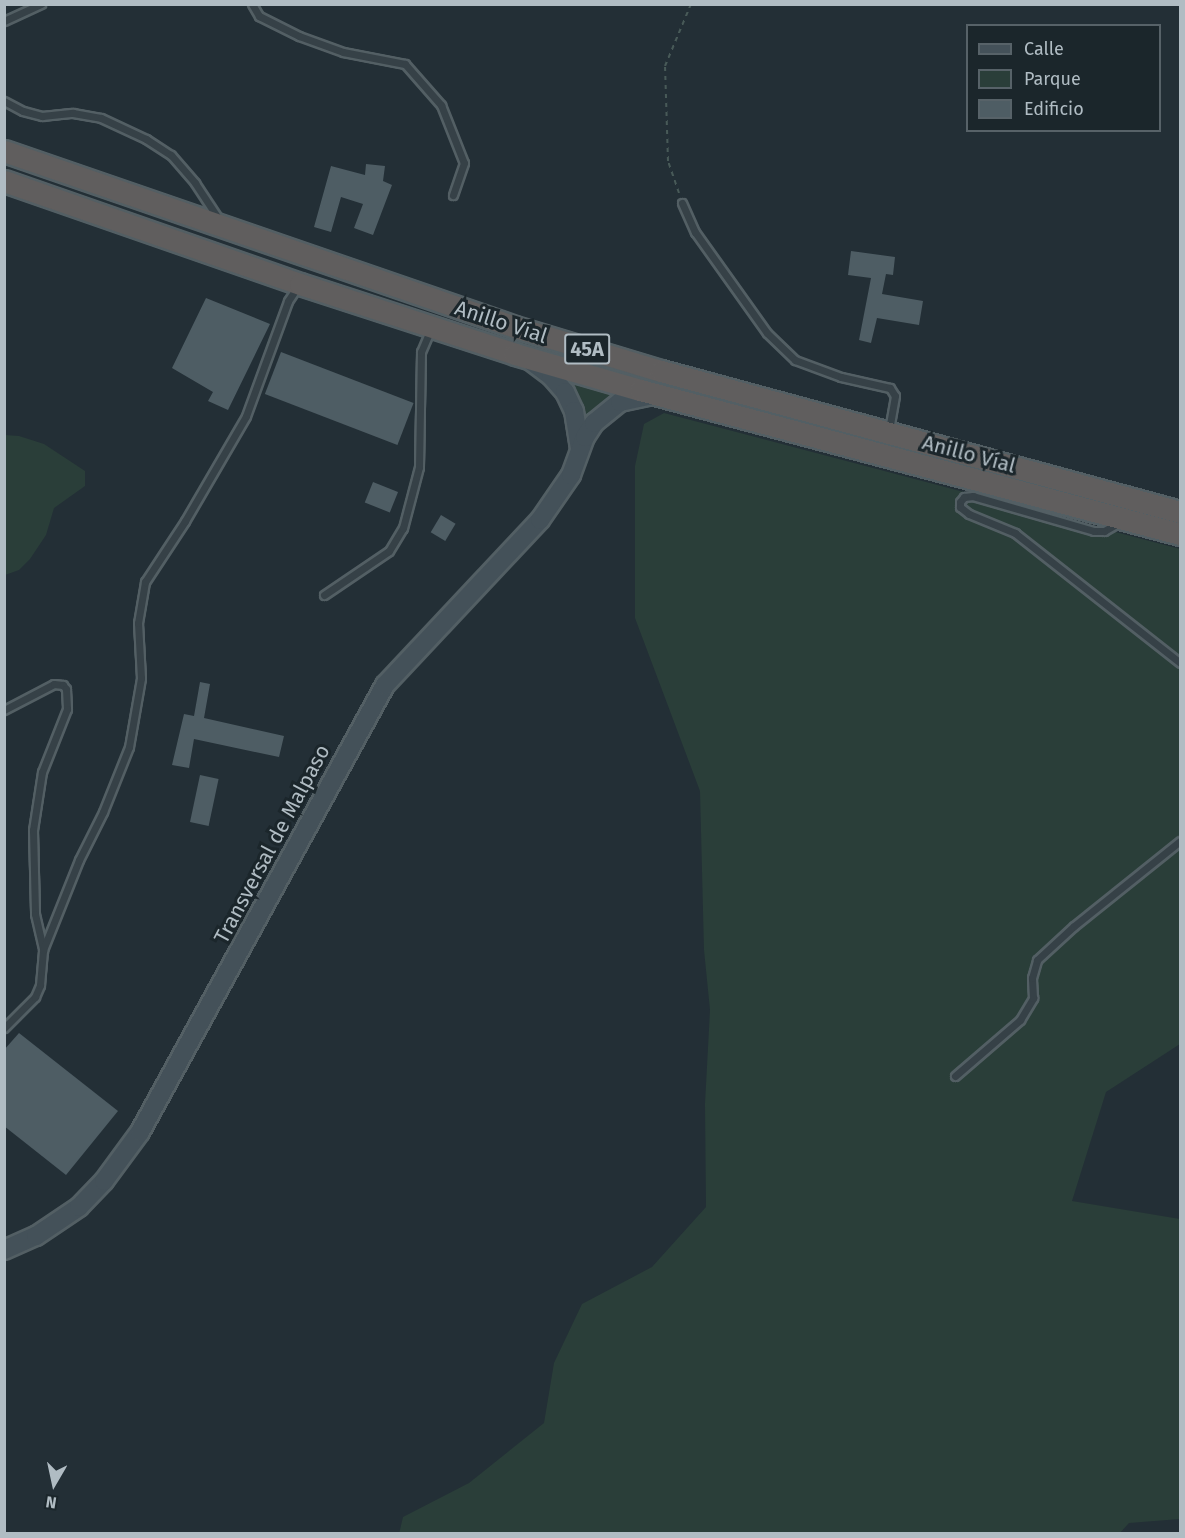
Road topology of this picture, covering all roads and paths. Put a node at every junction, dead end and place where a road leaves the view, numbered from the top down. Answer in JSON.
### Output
{"nodes":[{"id":1,"x":41,"y":4,"type":"edge"},
{"id":2,"x":252,"y":4,"type":"edge"},
{"id":3,"x":691,"y":4,"type":"edge"},
{"id":4,"x":4,"y":21,"type":"edge"},
{"id":5,"x":4,"y":101,"type":"edge"},
{"id":6,"x":4,"y":152,"type":"edge"},
{"id":7,"x":4,"y":181,"type":"edge"},
{"id":8,"x":453,"y":195,"type":"dead end"},
{"id":9,"x":682,"y":203,"type":"joint"},
{"id":10,"x":224,"y":228,"type":"junction"},
{"id":11,"x":300,"y":284,"type":"junction"},
{"id":12,"x":432,"y":326,"type":"junction"},
{"id":13,"x":515,"y":354,"type":"junction"},
{"id":14,"x":659,"y":395,"type":"junction"},
{"id":15,"x":888,"y":432,"type":"junction"},
{"id":16,"x":580,"y":452,"type":"junction"},
{"id":17,"x":1180,"y":512,"type":"edge"},
{"id":18,"x":1126,"y":520,"type":"junction"},
{"id":19,"x":1180,"y":534,"type":"edge"},
{"id":20,"x":324,"y":595,"type":"dead end"},
{"id":21,"x":1180,"y":663,"type":"edge"},
{"id":22,"x":4,"y":710,"type":"edge"},
{"id":23,"x":1180,"y":841,"type":"edge"},
{"id":24,"x":44,"y":950,"type":"junction"},
{"id":25,"x":4,"y":1028,"type":"edge"},
{"id":26,"x":955,"y":1076,"type":"dead end"},
{"id":27,"x":4,"y":1250,"type":"edge"}],
"edges":[{"from":1,"to":4,"type":"lane"},
{"from":2,"to":8,"type":"lane"},
{"from":3,"to":9,"type":"path"},
{"from":5,"to":10,"type":"lane"},
{"from":6,"to":10,"type":"highway","name":"Anillo Víal","number":"45A"},
{"from":7,"to":11,"type":"highway","name":"Anillo Víal","number":"45A"},
{"from":9,"to":15,"type":"lane"},
{"from":10,"to":15,"type":"highway","name":"Anillo Víal","number":"45A"},
{"from":11,"to":12,"type":"highway","name":"Anillo Víal","number":"45A"},
{"from":11,"to":24,"type":"lane"},
{"from":12,"to":13,"type":"highway","name":"Anillo Víal","number":"45A"},
{"from":12,"to":20,"type":"lane"},
{"from":13,"to":14,"type":"highway","name":"Anillo Víal","number":"45A"},
{"from":13,"to":16,"type":"main road"},
{"from":14,"to":16,"type":"main road","name":"Transversal de Malpaso"},
{"from":14,"to":18,"type":"highway","name":"Anillo Víal","number":"45A"},
{"from":15,"to":17,"type":"highway","name":"Anillo Víal","number":"45A"},
{"from":16,"to":27,"type":"main road","name":"Transversal de Malpaso"},
{"from":18,"to":19,"type":"highway","name":"Anillo Víal","number":"45A"},
{"from":18,"to":21,"type":"lane"},
{"from":22,"to":24,"type":"lane"},
{"from":23,"to":26,"type":"lane"},
{"from":24,"to":25,"type":"lane"}]}
